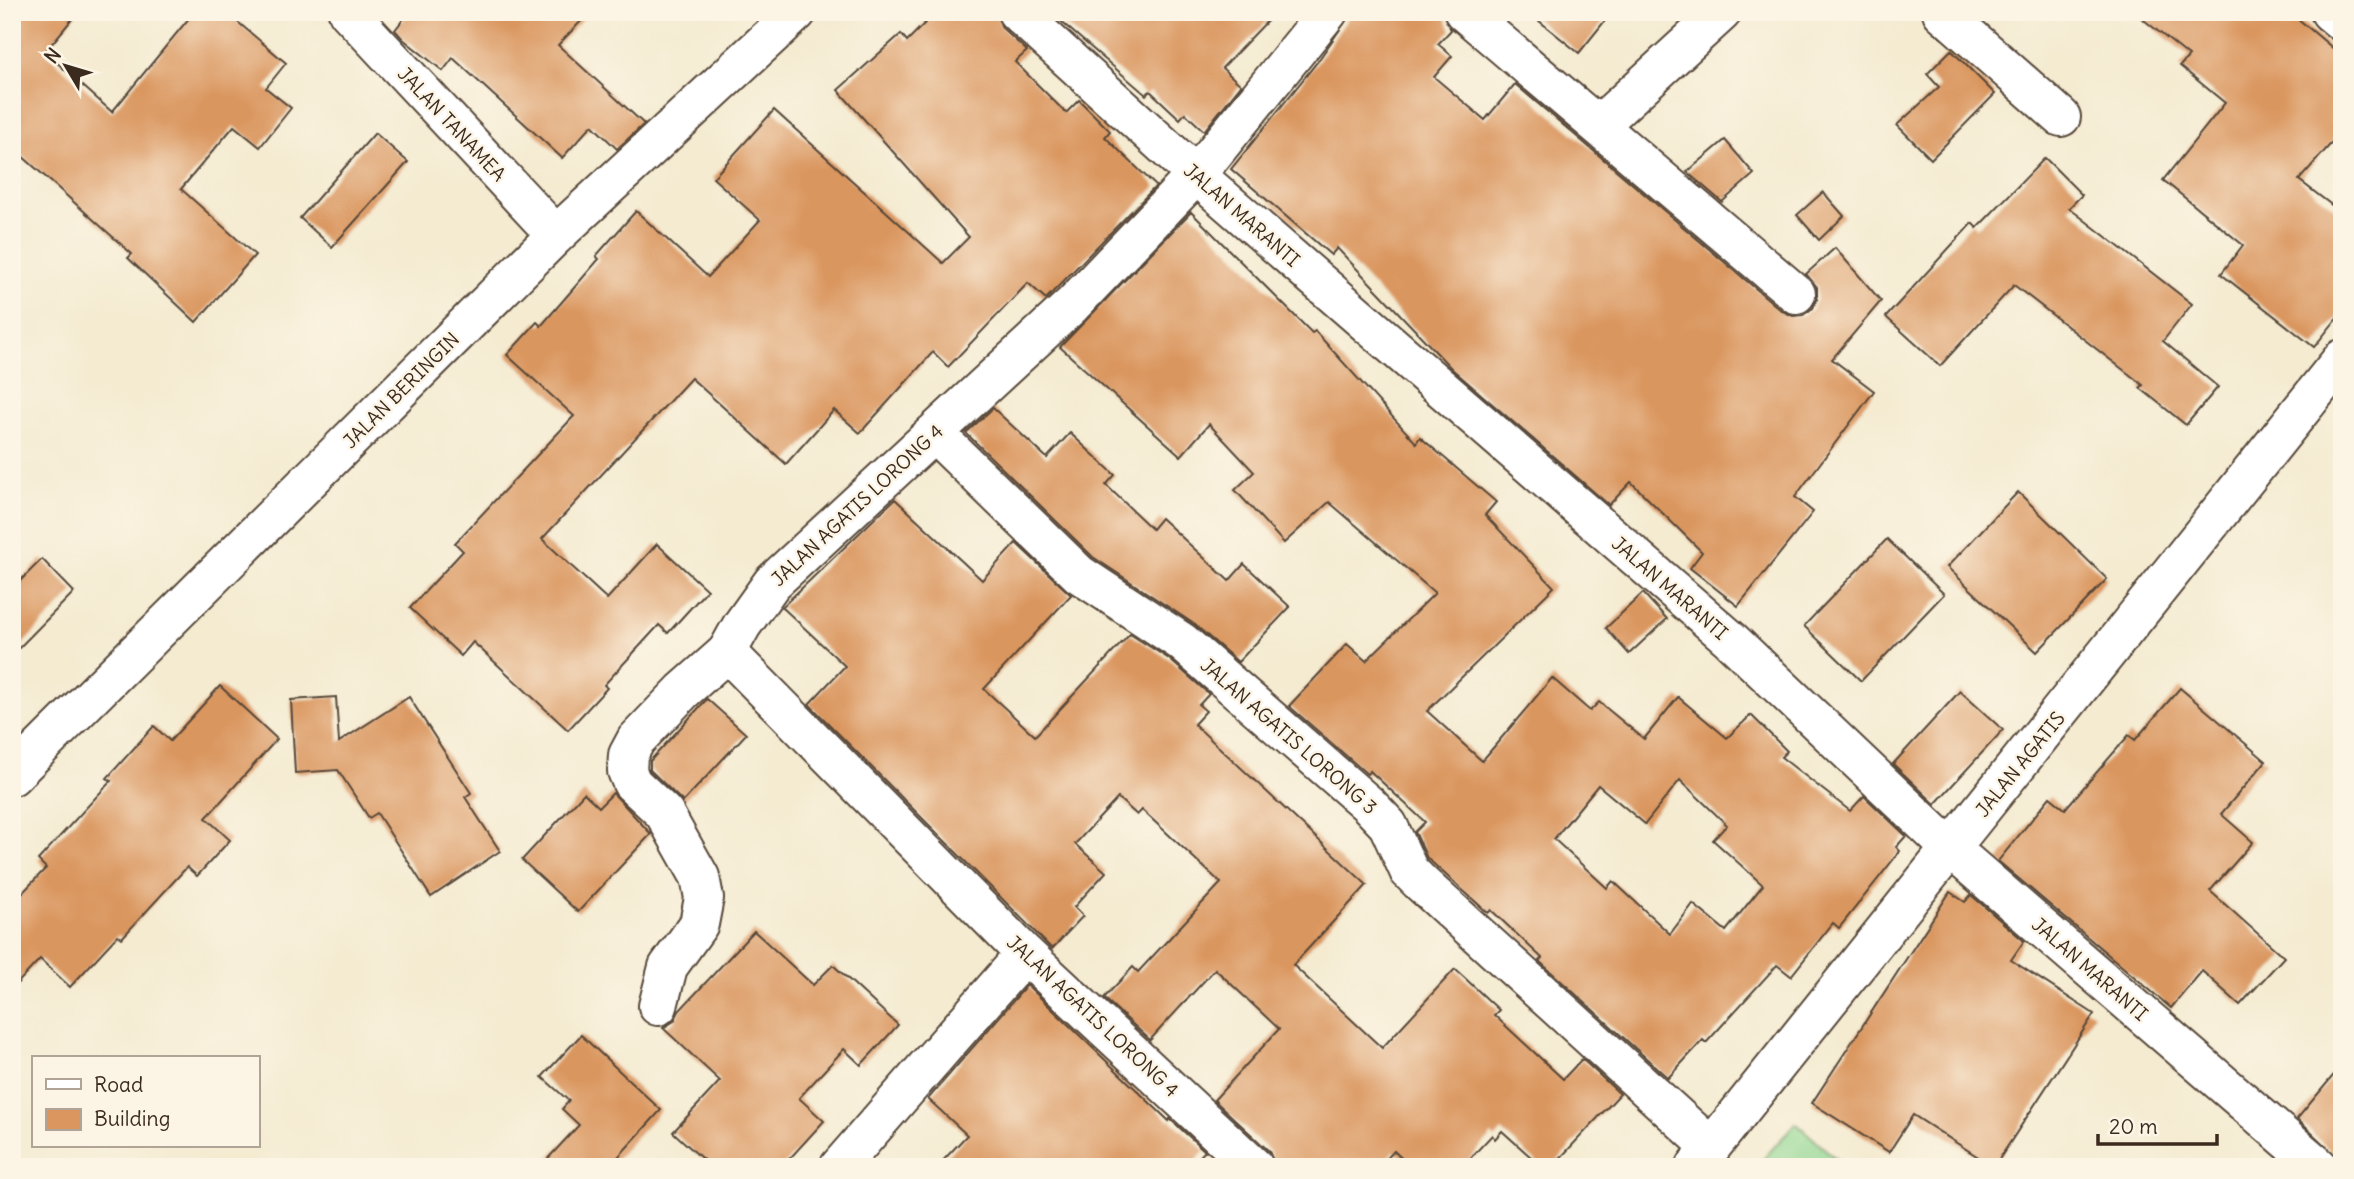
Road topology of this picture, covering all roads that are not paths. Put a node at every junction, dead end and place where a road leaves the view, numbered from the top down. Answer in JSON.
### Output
{"nodes":[{"id":1,"x":348,"y":12,"type":"edge"},
{"id":2,"x":797,"y":12,"type":"edge"},
{"id":3,"x":1017,"y":12,"type":"edge"},
{"id":4,"x":1328,"y":12,"type":"edge"},
{"id":5,"x":1464,"y":12,"type":"edge"},
{"id":6,"x":1722,"y":12,"type":"edge"},
{"id":7,"x":1942,"y":12,"type":"edge"},
{"id":8,"x":2330,"y":12,"type":"edge"},
{"id":9,"x":2342,"y":22,"type":"edge"},
{"id":10,"x":2061,"y":117,"type":"dead end"},
{"id":11,"x":1599,"y":125,"type":"junction"},
{"id":12,"x":1196,"y":175,"type":"junction"},
{"id":13,"x":556,"y":235,"type":"junction"},
{"id":14,"x":1796,"y":294,"type":"dead end"},
{"id":15,"x":2342,"y":359,"type":"edge"},
{"id":16,"x":934,"y":433,"type":"junction"},
{"id":17,"x":727,"y":652,"type":"junction"},
{"id":18,"x":12,"y":776,"type":"edge"},
{"id":19,"x":1951,"y":849,"type":"junction"},
{"id":20,"x":1025,"y":954,"type":"junction"},
{"id":21,"x":658,"y":1006,"type":"dead end"},
{"id":22,"x":1704,"y":1157,"type":"edge"},
{"id":23,"x":839,"y":1167,"type":"edge"},
{"id":24,"x":1255,"y":1167,"type":"edge"},
{"id":25,"x":2319,"y":1167,"type":"edge"}],
"edges":[{"from":1,"to":13,"type":"street","name":"JALAN TANAMEA"},
{"from":2,"to":13,"type":"street","name":"JALAN BERINGIN"},
{"from":3,"to":12,"type":"street","name":"JALAN MARANTI"},
{"from":4,"to":12,"type":"street","name":"JALAN AGATIS LORONG 4"},
{"from":5,"to":11,"type":"street"},
{"from":6,"to":11,"type":"street"},
{"from":7,"to":10,"type":"street"},
{"from":8,"to":9,"type":"street"},
{"from":11,"to":14,"type":"street"},
{"from":12,"to":16,"type":"street","name":"JALAN AGATIS LORONG 4"},
{"from":12,"to":19,"type":"street","name":"JALAN MARANTI"},
{"from":13,"to":18,"type":"street","name":"JALAN BERINGIN"},
{"from":15,"to":19,"type":"street","name":"JALAN AGATIS"},
{"from":16,"to":17,"type":"street","name":"JALAN AGATIS LORONG 4"},
{"from":16,"to":22,"type":"street","name":"JALAN AGATIS LORONG 3"},
{"from":17,"to":20,"type":"street","name":"JALAN AGATIS LORONG 4"},
{"from":17,"to":21,"type":"street"},
{"from":19,"to":22,"type":"street","name":"JALAN AGATIS"},
{"from":19,"to":25,"type":"street","name":"JALAN MARANTI"},
{"from":20,"to":23,"type":"street"},
{"from":20,"to":24,"type":"street","name":"JALAN AGATIS LORONG 4"}]}
